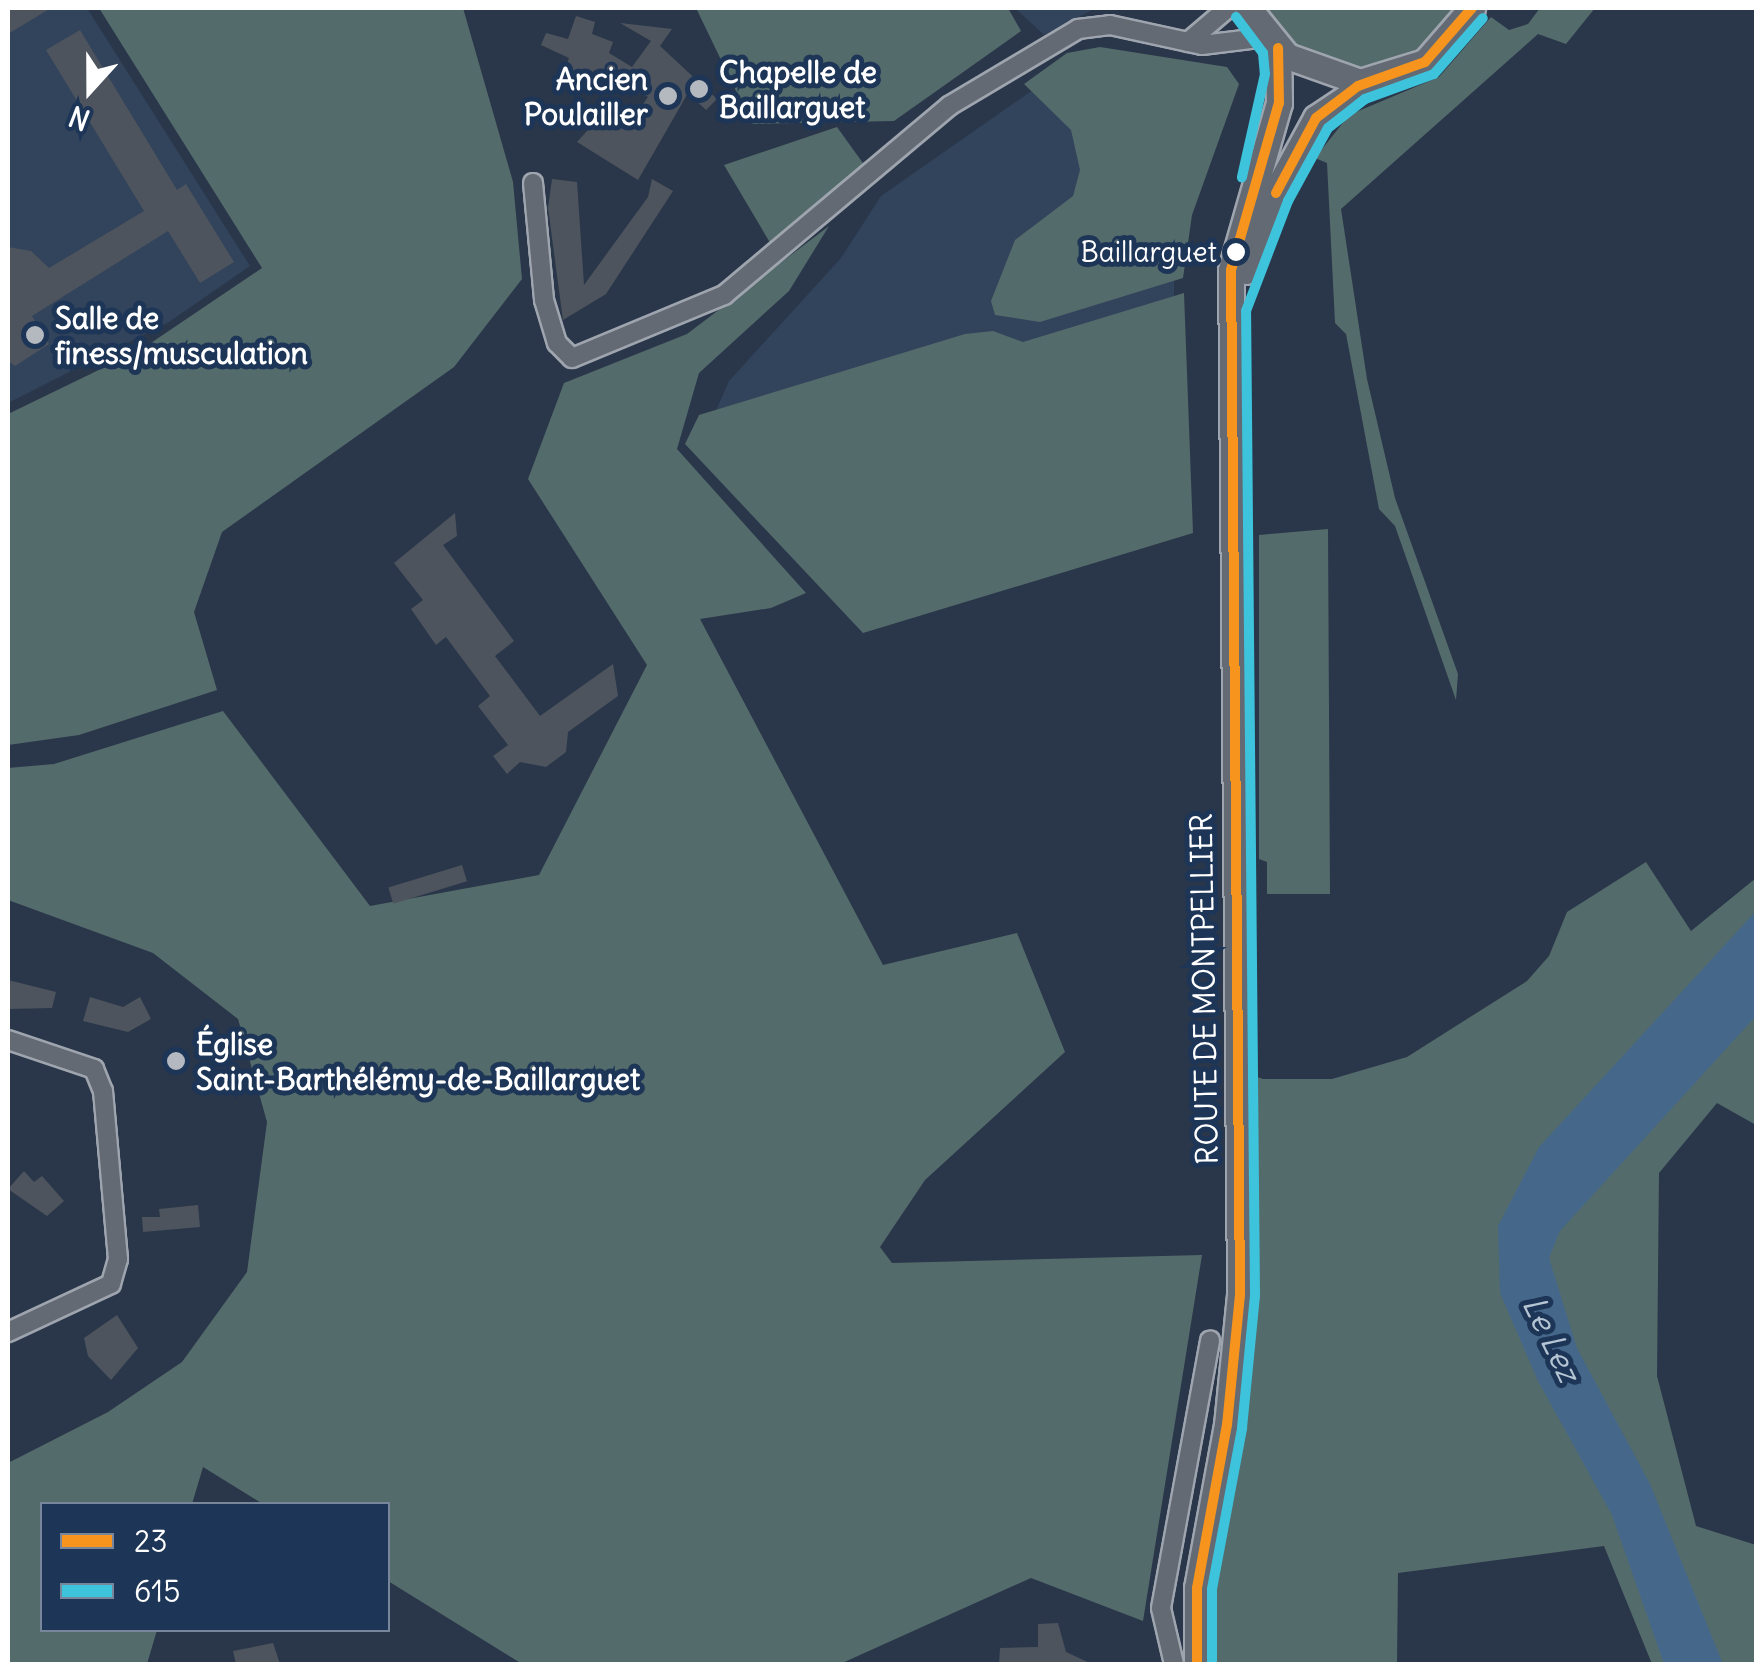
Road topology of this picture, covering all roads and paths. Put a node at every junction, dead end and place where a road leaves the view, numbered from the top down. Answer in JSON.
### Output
{"nodes":[{"id":1,"x":1228,"y":8,"type":"edge"},
{"id":2,"x":1248,"y":8,"type":"edge"},
{"id":3,"x":1472,"y":8,"type":"edge"},
{"id":4,"x":1272,"y":42,"type":"junction"},
{"id":5,"x":1184,"y":44,"type":"junction"},
{"id":6,"x":1370,"y":82,"type":"junction"},
{"id":7,"x":533,"y":183,"type":"dead end"},
{"id":8,"x":1231,"y":308,"type":"junction"},
{"id":9,"x":8,"y":1040,"type":"edge"},
{"id":10,"x":8,"y":1332,"type":"edge"},
{"id":11,"x":1210,"y":1340,"type":"dead end"},
{"id":12,"x":1174,"y":1664,"type":"edge"},
{"id":13,"x":1197,"y":1664,"type":"edge"}],
"edges":[{"from":1,"to":5,"type":"street"},
{"from":2,"to":4,"type":"main road"},
{"from":3,"to":6,"type":"main road","name":"ROUTE DE MONTPELLIER"},
{"from":4,"to":5,"type":"street"},
{"from":4,"to":6,"type":"main road"},
{"from":4,"to":8,"type":"main road","name":"ROUTE DE MONTPELLIER"},
{"from":5,"to":7,"type":"street"},
{"from":6,"to":8,"type":"main road","name":"ROUTE DE MONTPELLIER"},
{"from":8,"to":13,"type":"main road","name":"ROUTE DE MONTPELLIER"},
{"from":9,"to":10,"type":"street"},
{"from":11,"to":12,"type":"street"}]}
